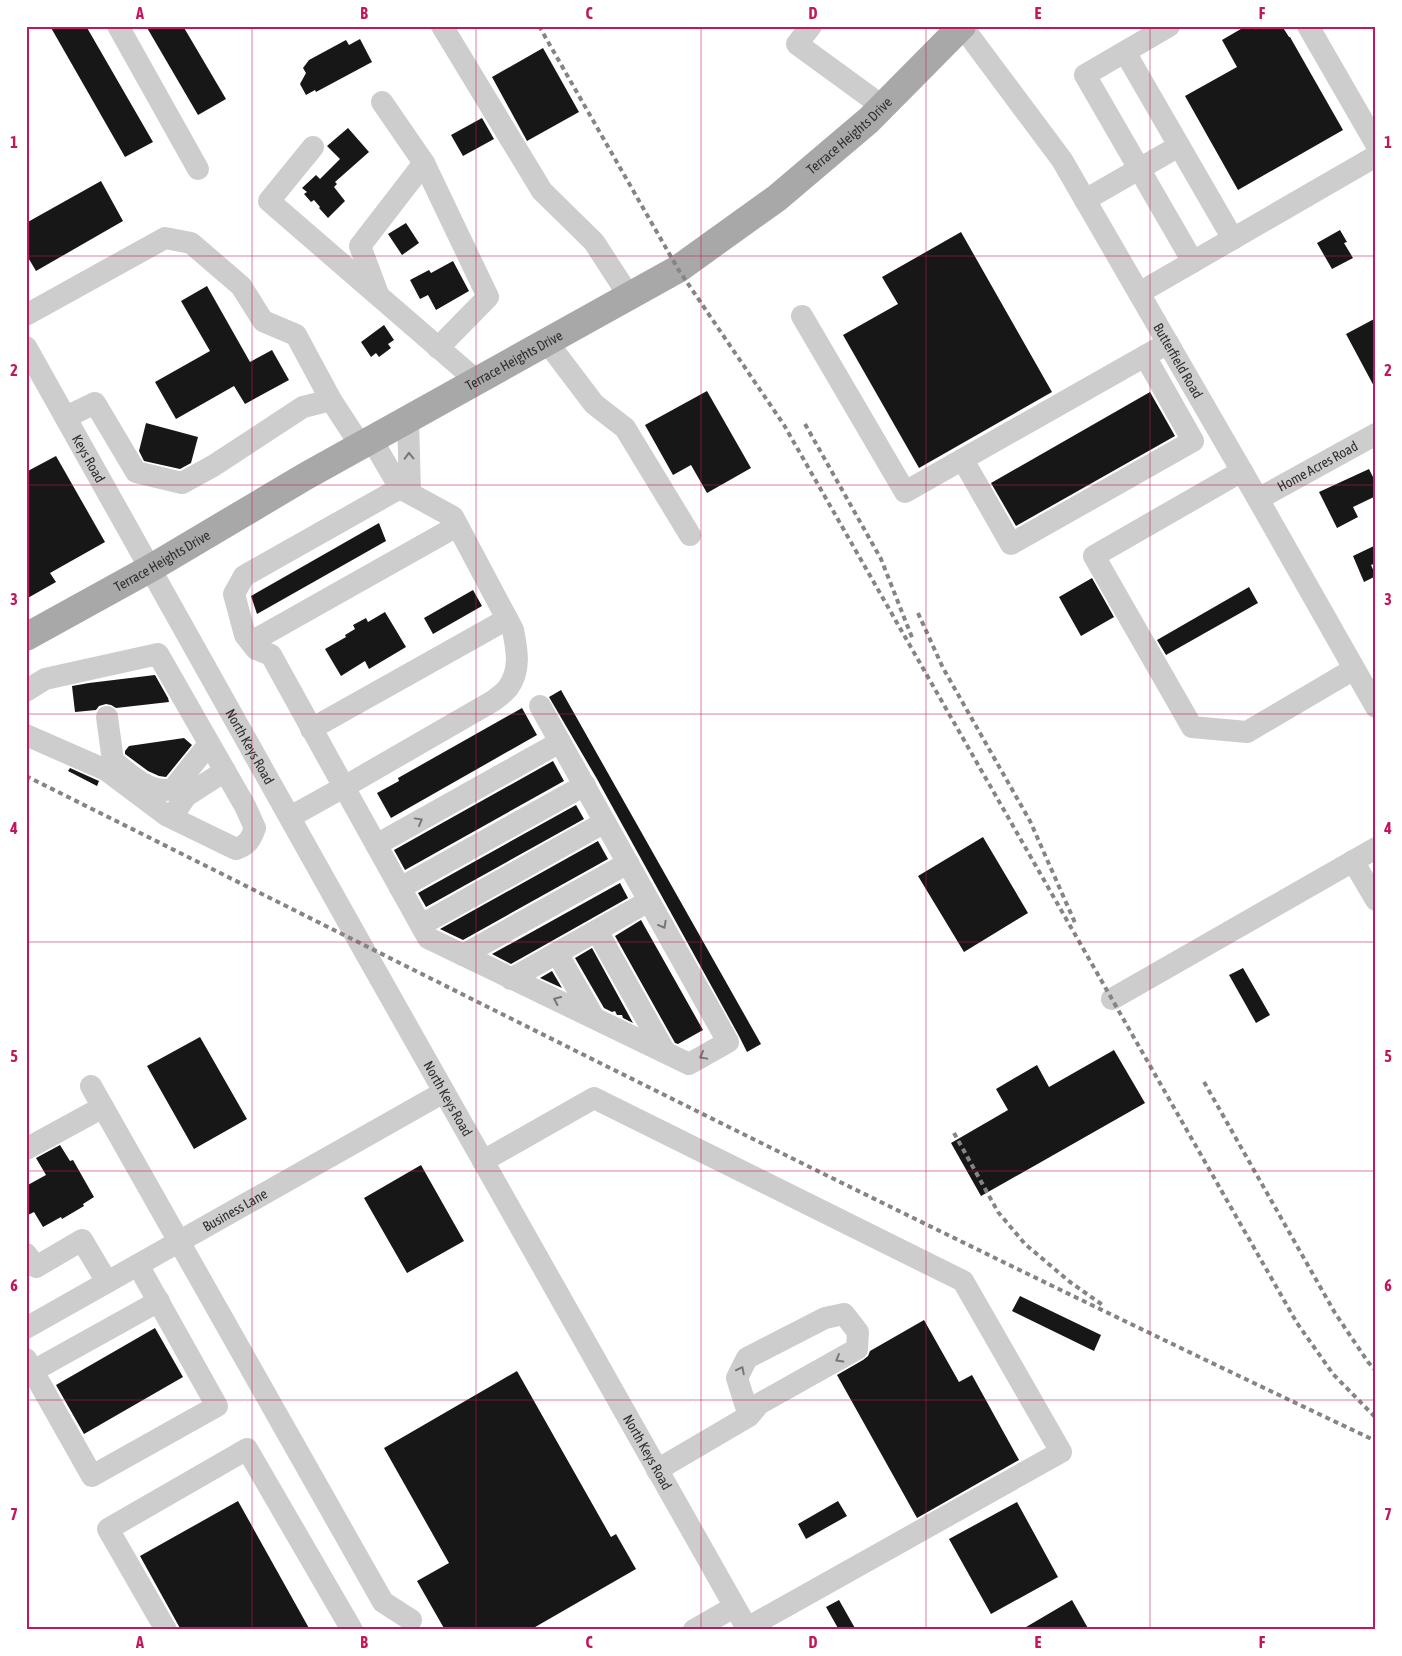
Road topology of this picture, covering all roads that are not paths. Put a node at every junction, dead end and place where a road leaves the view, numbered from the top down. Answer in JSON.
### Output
{"nodes":[{"id":1,"x":118,"y":26,"type":"edge"},
{"id":2,"x":442,"y":26,"type":"edge"},
{"id":3,"x":811,"y":26,"type":"edge"},
{"id":4,"x":962,"y":26,"type":"edge"},
{"id":5,"x":1169,"y":26,"type":"edge"},
{"id":6,"x":1308,"y":26,"type":"edge"},
{"id":7,"x":1125,"y":52,"type":"junction"},
{"id":8,"x":382,"y":102,"type":"dead end"},
{"id":9,"x":882,"y":106,"type":"junction"},
{"id":10,"x":1376,"y":144,"type":"edge"},
{"id":11,"x":1179,"y":146,"type":"junction"},
{"id":12,"x":313,"y":147,"type":"dead end"},
{"id":13,"x":1376,"y":156,"type":"edge"},
{"id":14,"x":424,"y":164,"type":"junction"},
{"id":15,"x":198,"y":169,"type":"dead end"},
{"id":16,"x":1139,"y":169,"type":"junction"},
{"id":17,"x":1085,"y":200,"type":"junction"},
{"id":18,"x":1233,"y":239,"type":"junction"},
{"id":19,"x":1193,"y":262,"type":"junction"},
{"id":20,"x":1139,"y":293,"type":"junction"},
{"id":21,"x":629,"y":296,"type":"junction"},
{"id":22,"x":380,"y":297,"type":"junction"},
{"id":23,"x":26,"y":315,"type":"edge"},
{"id":24,"x":802,"y":316,"type":"dead end"},
{"id":25,"x":547,"y":342,"type":"junction"},
{"id":26,"x":1168,"y":343,"type":"junction"},
{"id":27,"x":26,"y":347,"type":"edge"},
{"id":28,"x":438,"y":348,"type":"junction"},
{"id":29,"x":1145,"y":356,"type":"junction"},
{"id":30,"x":477,"y":381,"type":"junction"},
{"id":31,"x":331,"y":400,"type":"junction"},
{"id":32,"x":66,"y":417,"type":"junction"},
{"id":33,"x":408,"y":420,"type":"junction"},
{"id":34,"x":1376,"y":434,"type":"edge"},
{"id":35,"x":366,"y":443,"type":"junction"},
{"id":36,"x":963,"y":460,"type":"junction"},
{"id":37,"x":1242,"y":471,"type":"junction"},
{"id":38,"x":405,"y":490,"type":"junction"},
{"id":39,"x":1258,"y":499,"type":"junction"},
{"id":40,"x":457,"y":526,"type":"junction"},
{"id":41,"x":690,"y":535,"type":"dead end"},
{"id":42,"x":151,"y":568,"type":"junction"},
{"id":43,"x":507,"y":619,"type":"junction"},
{"id":44,"x":26,"y":637,"type":"edge"},
{"id":45,"x":251,"y":642,"type":"junction"},
{"id":46,"x":1354,"y":669,"type":"junction"},
{"id":47,"x":36,"y":673,"type":"edge"},
{"id":48,"x":26,"y":691,"type":"edge"},
{"id":49,"x":540,"y":706,"type":"dead end"},
{"id":50,"x":1376,"y":707,"type":"edge"},
{"id":51,"x":107,"y":717,"type":"dead end"},
{"id":52,"x":312,"y":729,"type":"junction"},
{"id":53,"x":26,"y":735,"type":"edge"},
{"id":54,"x":560,"y":742,"type":"junction"},
{"id":55,"x":209,"y":744,"type":"junction"},
{"id":56,"x":225,"y":771,"type":"junction"},
{"id":57,"x":584,"y":785,"type":"junction"},
{"id":58,"x":344,"y":787,"type":"junction"},
{"id":59,"x":275,"y":790,"type":"junction"},
{"id":60,"x":245,"y":806,"type":"junction"},
{"id":61,"x":172,"y":817,"type":"junction"},
{"id":62,"x":290,"y":817,"type":"junction"},
{"id":63,"x":605,"y":822,"type":"junction"},
{"id":64,"x":376,"y":845,"type":"junction"},
{"id":65,"x":1376,"y":848,"type":"edge"},
{"id":66,"x":1354,"y":861,"type":"junction"},
{"id":67,"x":628,"y":862,"type":"junction"},
{"id":68,"x":400,"y":888,"type":"junction"},
{"id":69,"x":1376,"y":900,"type":"edge"},
{"id":70,"x":649,"y":901,"type":"junction"},
{"id":71,"x":421,"y":925,"type":"junction"},
{"id":72,"x":597,"y":931,"type":"junction"},
{"id":73,"x":557,"y":953,"type":"junction"},
{"id":74,"x":463,"y":954,"type":"junction"},
{"id":75,"x":511,"y":979,"type":"junction"},
{"id":76,"x":1112,"y":999,"type":"dead end"},
{"id":77,"x":593,"y":1016,"type":"junction"},
{"id":78,"x":665,"y":1052,"type":"junction"},
{"id":79,"x":91,"y":1086,"type":"dead end"},
{"id":80,"x":444,"y":1092,"type":"junction"},
{"id":81,"x":103,"y":1107,"type":"junction"},
{"id":82,"x":26,"y":1149,"type":"edge"},
{"id":83,"x":483,"y":1161,"type":"junction"},
{"id":84,"x":179,"y":1242,"type":"junction"},
{"id":85,"x":26,"y":1254,"type":"edge"},
{"id":86,"x":138,"y":1265,"type":"junction"},
{"id":87,"x":106,"y":1282,"type":"junction"},
{"id":88,"x":158,"y":1301,"type":"junction"},
{"id":89,"x":26,"y":1328,"type":"edge"},
{"id":90,"x":30,"y":1365,"type":"edge"},
{"id":91,"x":749,"y":1416,"type":"junction"},
{"id":92,"x":657,"y":1470,"type":"junction"},
{"id":93,"x":734,"y":1607,"type":"junction"},
{"id":94,"x":411,"y":1620,"type":"dead end"},
{"id":95,"x":747,"y":1629,"type":"edge"},
{"id":96,"x":166,"y":1630,"type":"edge"},
{"id":97,"x":352,"y":1630,"type":"edge"},
{"id":98,"x":694,"y":1630,"type":"edge"}],
"edges":[{"from":1,"to":15,"type":"street"},
{"from":2,"to":21,"type":"street"},
{"from":3,"to":9,"type":"street"},
{"from":4,"to":9,"type":"main road","name":"Terrace Heights Drive"},
{"from":4,"to":17,"type":"street","name":"Butterfield Road"},
{"from":5,"to":7,"type":"street"},
{"from":6,"to":10,"type":"street"},
{"from":7,"to":11,"type":"street"},
{"from":7,"to":16,"type":"street"},
{"from":8,"to":14,"type":"street"},
{"from":9,"to":21,"type":"main road","name":"Terrace Heights Drive"},
{"from":11,"to":16,"type":"street"},
{"from":11,"to":18,"type":"street"},
{"from":12,"to":22,"type":"street"},
{"from":13,"to":18,"type":"street"},
{"from":14,"to":22,"type":"street"},
{"from":14,"to":28,"type":"street"},
{"from":16,"to":17,"type":"street"},
{"from":16,"to":19,"type":"street"},
{"from":17,"to":20,"type":"street","name":"Butterfield Road"},
{"from":18,"to":19,"type":"street"},
{"from":19,"to":20,"type":"street"},
{"from":20,"to":26,"type":"street","name":"Butterfield Road"},
{"from":21,"to":25,"type":"main road","name":"Terrace Heights Drive"},
{"from":22,"to":28,"type":"street"},
{"from":23,"to":31,"type":"street"},
{"from":24,"to":36,"type":"street"},
{"from":25,"to":30,"type":"main road","name":"Terrace Heights Drive"},
{"from":25,"to":41,"type":"street"},
{"from":26,"to":29,"type":"street"},
{"from":26,"to":37,"type":"street","name":"Butterfield Road"},
{"from":27,"to":32,"type":"street","name":"Keys Road"},
{"from":28,"to":30,"type":"street"},
{"from":29,"to":36,"type":"street"},
{"from":29,"to":36,"type":"street"},
{"from":30,"to":33,"type":"main road","name":"Terrace Heights Drive"},
{"from":31,"to":32,"type":"street"},
{"from":31,"to":35,"type":"street"},
{"from":32,"to":42,"type":"street","name":"Keys Road"},
{"from":33,"to":35,"type":"main road","name":"Terrace Heights Drive"},
{"from":38,"to":33,"type":"street","one_way":true},
{"from":34,"to":39,"type":"street","name":"Home Acres Road"},
{"from":35,"to":38,"type":"street"},
{"from":35,"to":42,"type":"main road","name":"Terrace Heights Drive"},
{"from":37,"to":39,"type":"street","name":"Butterfield Road"},
{"from":37,"to":46,"type":"street"},
{"from":38,"to":40,"type":"street"},
{"from":38,"to":45,"type":"street"},
{"from":39,"to":46,"type":"street","name":"Butterfield Road"},
{"from":40,"to":43,"type":"street"},
{"from":40,"to":45,"type":"street"},
{"from":42,"to":44,"type":"main road","name":"Terrace Heights Drive"},
{"from":42,"to":59,"type":"street","name":"North Keys Road"},
{"from":43,"to":52,"type":"street"},
{"from":43,"to":58,"type":"street"},
{"from":45,"to":52,"type":"street"},
{"from":46,"to":50,"type":"street","name":"Butterfield Road"},
{"from":47,"to":48,"type":"street"},
{"from":47,"to":55,"type":"street"},
{"from":49,"to":54,"type":"street"},
{"from":51,"to":55,"type":"street"},
{"from":52,"to":58,"type":"street"},
{"from":53,"to":61,"type":"street"},
{"from":54,"to":57,"type":"street"},
{"from":64,"to":54,"type":"street","one_way":true},
{"from":55,"to":56,"type":"street"},
{"from":56,"to":60,"type":"street"},
{"from":56,"to":61,"type":"street"},
{"from":57,"to":63,"type":"street"},
{"from":57,"to":68,"type":"street"},
{"from":58,"to":62,"type":"street"},
{"from":58,"to":64,"type":"street"},
{"from":59,"to":60,"type":"street"},
{"from":59,"to":62,"type":"street","name":"North Keys Road"},
{"from":60,"to":61,"type":"street"},
{"from":62,"to":80,"type":"street","name":"North Keys Road"},
{"from":63,"to":67,"type":"street"},
{"from":63,"to":71,"type":"street"},
{"from":64,"to":68,"type":"street"},
{"from":65,"to":66,"type":"street"},
{"from":66,"to":69,"type":"street"},
{"from":66,"to":76,"type":"street"},
{"from":67,"to":70,"type":"street"},
{"from":67,"to":74,"type":"street"},
{"from":68,"to":71,"type":"street"},
{"from":70,"to":72,"type":"street"},
{"from":70,"to":78,"type":"street","one_way":true},
{"from":71,"to":74,"type":"street"},
{"from":72,"to":73,"type":"street"},
{"from":72,"to":78,"type":"street"},
{"from":73,"to":75,"type":"street"},
{"from":73,"to":77,"type":"street"},
{"from":74,"to":75,"type":"street"},
{"from":77,"to":75,"type":"street","one_way":true},
{"from":77,"to":78,"type":"street"},
{"from":79,"to":81,"type":"street"},
{"from":80,"to":83,"type":"street","name":"North Keys Road"},
{"from":80,"to":84,"type":"street","name":"Business Lane"},
{"from":81,"to":82,"type":"street"},
{"from":81,"to":84,"type":"street"},
{"from":83,"to":92,"type":"street","name":"North Keys Road"},
{"from":83,"to":95,"type":"street"},
{"from":84,"to":86,"type":"street","name":"Business Lane"},
{"from":84,"to":94,"type":"street"},
{"from":85,"to":87,"type":"street"},
{"from":86,"to":87,"type":"street","name":"Business Lane"},
{"from":86,"to":88,"type":"street"},
{"from":87,"to":89,"type":"street","name":"Business Lane"},
{"from":88,"to":90,"type":"street"},
{"from":88,"to":90,"type":"street"},
{"from":91,"to":91,"type":"street","one_way":true},
{"from":91,"to":92,"type":"street"},
{"from":92,"to":93,"type":"street","name":"North Keys Road"},
{"from":93,"to":95,"type":"street","name":"North Keys Road"},
{"from":93,"to":98,"type":"street"},
{"from":96,"to":97,"type":"street"}]}
